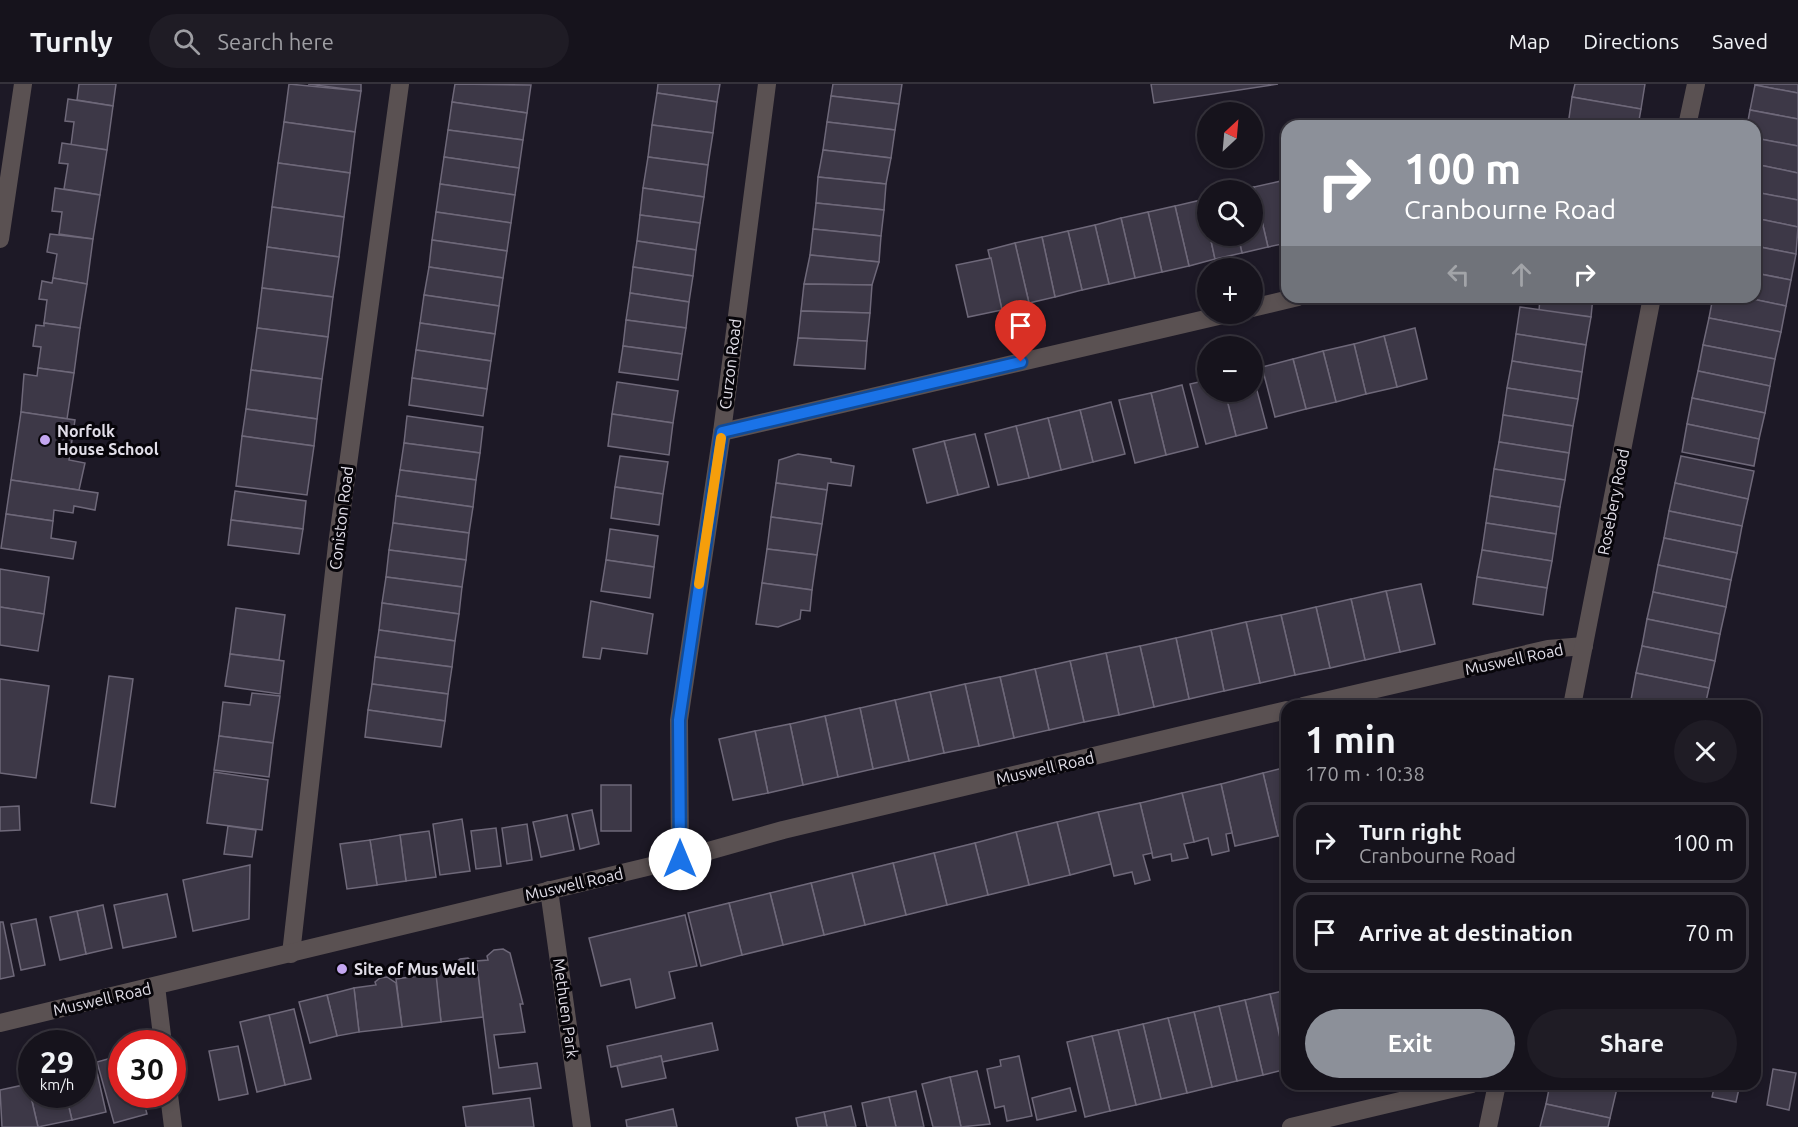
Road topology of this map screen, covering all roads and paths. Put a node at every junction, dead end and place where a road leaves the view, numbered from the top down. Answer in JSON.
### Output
{"nodes":[{"id":1,"x":23,"y":84,"type":"edge"},
{"id":2,"x":400,"y":84,"type":"edge"},
{"id":3,"x":767,"y":84,"type":"edge"},
{"id":4,"x":1696,"y":84,"type":"edge"},
{"id":5,"x":1688,"y":120,"type":"edge"},
{"id":6,"x":0,"y":239,"type":"edge"},
{"id":7,"x":1281,"y":301,"type":"edge"},
{"id":8,"x":1651,"y":303,"type":"edge"},
{"id":9,"x":1263,"y":305,"type":"edge"},
{"id":10,"x":1197,"y":321,"type":"edge"},
{"id":11,"x":722,"y":432,"type":"junction"},
{"id":12,"x":1584,"y":646,"type":"junction"},
{"id":13,"x":1329,"y":700,"type":"edge"},
{"id":14,"x":1573,"y":700,"type":"edge"},
{"id":15,"x":1281,"y":711,"type":"edge"},
{"id":16,"x":680,"y":859,"type":"junction"},
{"id":17,"x":549,"y":890,"type":"junction"},
{"id":18,"x":291,"y":954,"type":"junction"},
{"id":19,"x":156,"y":986,"type":"junction"},
{"id":20,"x":0,"y":1023,"type":"edge"},
{"id":21,"x":161,"y":1030,"type":"edge"},
{"id":22,"x":1447,"y":1090,"type":"edge"},
{"id":23,"x":1496,"y":1090,"type":"edge"},
{"id":24,"x":170,"y":1108,"type":"edge"},
{"id":25,"x":172,"y":1127,"type":"edge"},
{"id":26,"x":582,"y":1127,"type":"edge"},
{"id":27,"x":1291,"y":1127,"type":"edge"},
{"id":28,"x":1488,"y":1127,"type":"edge"}],
"edges":[{"from":1,"to":6,"type":"street"},
{"from":2,"to":18,"type":"street","name":"Coniston Road"},
{"from":3,"to":11,"type":"street","name":"Curzon Road"},
{"from":4,"to":5,"type":"street"},
{"from":7,"to":9,"type":"street"},
{"from":8,"to":12,"type":"street","name":"Rosebery Road"},
{"from":10,"to":11,"type":"street"},
{"from":11,"to":16,"type":"street","name":"Curzon Road"},
{"from":12,"to":13,"type":"street","name":"Muswell Road"},
{"from":12,"to":14,"type":"street","name":"Rosebery Road"},
{"from":15,"to":16,"type":"street","name":"Muswell Road"},
{"from":16,"to":17,"type":"street","name":"Muswell Road"},
{"from":17,"to":18,"type":"street","name":"Muswell Road"},
{"from":17,"to":26,"type":"street","name":"Methuen Park"},
{"from":18,"to":19,"type":"street","name":"Muswell Road"},
{"from":19,"to":20,"type":"street","name":"Muswell Road"},
{"from":19,"to":21,"type":"street"},
{"from":22,"to":27,"type":"street"},
{"from":23,"to":28,"type":"street"},
{"from":24,"to":25,"type":"street"}]}
